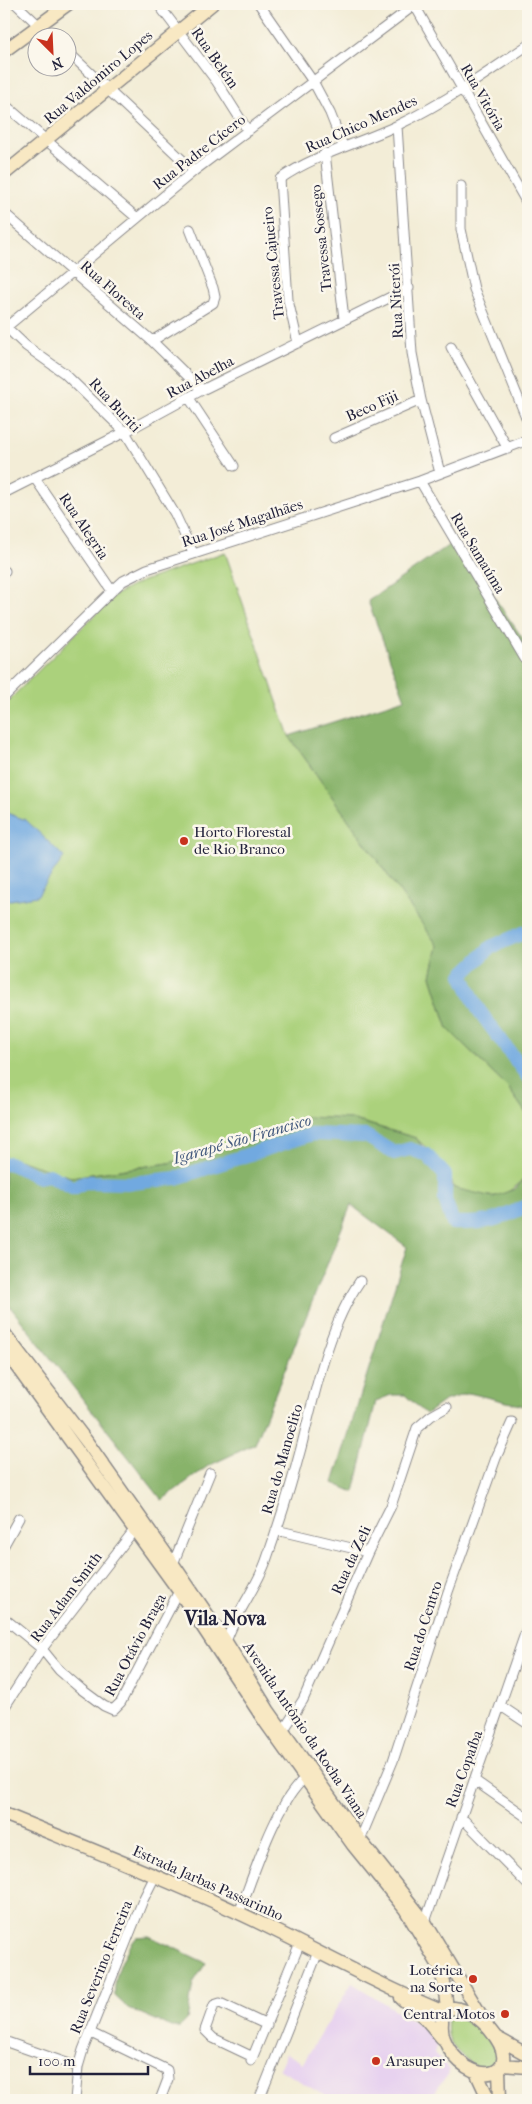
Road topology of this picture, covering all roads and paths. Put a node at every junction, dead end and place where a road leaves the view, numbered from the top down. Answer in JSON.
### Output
{"nodes":[{"id":1,"x":16,"y":4,"type":"edge"},
{"id":2,"x":158,"y":4,"type":"edge"},
{"id":3,"x":212,"y":4,"type":"edge"},
{"id":4,"x":259,"y":4,"type":"edge"},
{"id":5,"x":415,"y":4,"type":"edge"},
{"id":6,"x":62,"y":6,"type":"edge"},
{"id":7,"x":39,"y":25,"type":"junction"},
{"id":8,"x":42,"y":28,"type":"edge"},
{"id":9,"x":179,"y":31,"type":"junction"},
{"id":10,"x":528,"y":45,"type":"edge"},
{"id":11,"x":4,"y":51,"type":"edge"},
{"id":12,"x":78,"y":62,"type":"edge"},
{"id":13,"x":314,"y":83,"type":"junction"},
{"id":14,"x":108,"y":90,"type":"junction"},
{"id":15,"x":463,"y":90,"type":"junction"},
{"id":16,"x":4,"y":104,"type":"edge"},
{"id":17,"x":397,"y":126,"type":"junction"},
{"id":18,"x":248,"y":131,"type":"junction"},
{"id":19,"x":48,"y":140,"type":"junction"},
{"id":20,"x":343,"y":146,"type":"junction"},
{"id":21,"x":325,"y":154,"type":"junction"},
{"id":22,"x":194,"y":171,"type":"junction"},
{"id":23,"x":4,"y":174,"type":"edge"},
{"id":24,"x":280,"y":179,"type":"joint"},
{"id":25,"x":461,"y":186,"type":"dead end"},
{"id":26,"x":528,"y":205,"type":"edge"},
{"id":27,"x":4,"y":213,"type":"edge"},
{"id":28,"x":137,"y":218,"type":"junction"},
{"id":29,"x":190,"y":229,"type":"dead end"},
{"id":30,"x":71,"y":272,"type":"junction"},
{"id":31,"x":409,"y":288,"type":"junction"},
{"id":32,"x":344,"y":318,"type":"junction"},
{"id":33,"x":4,"y":327,"type":"edge"},
{"id":34,"x":152,"y":341,"type":"junction"},
{"id":35,"x":298,"y":343,"type":"junction"},
{"id":36,"x":451,"y":347,"type":"dead end"},
{"id":37,"x":202,"y":390,"type":"junction"},
{"id":38,"x":189,"y":398,"type":"junction"},
{"id":39,"x":421,"y":400,"type":"junction"},
{"id":40,"x":528,"y":422,"type":"edge"},
{"id":41,"x":125,"y":432,"type":"junction"},
{"id":42,"x":334,"y":438,"type":"dead end"},
{"id":43,"x":528,"y":440,"type":"edge"},
{"id":44,"x":508,"y":449,"type":"junction"},
{"id":45,"x":234,"y":466,"type":"dead end"},
{"id":46,"x":440,"y":472,"type":"junction"},
{"id":47,"x":34,"y":477,"type":"junction"},
{"id":48,"x":420,"y":481,"type":"junction"},
{"id":49,"x":4,"y":493,"type":"edge"},
{"id":50,"x":193,"y":553,"type":"junction"},
{"id":51,"x":112,"y":591,"type":"junction"},
{"id":52,"x":528,"y":664,"type":"edge"},
{"id":53,"x":4,"y":697,"type":"edge"},
{"id":54,"x":360,"y":1281,"type":"dead end"},
{"id":55,"x":4,"y":1333,"type":"edge"},
{"id":56,"x":4,"y":1349,"type":"edge"},
{"id":57,"x":447,"y":1407,"type":"dead end"},
{"id":58,"x":512,"y":1422,"type":"dead end"},
{"id":59,"x":210,"y":1473,"type":"dead end"},
{"id":60,"x":19,"y":1518,"type":"dead end"},
{"id":61,"x":136,"y":1530,"type":"junction"},
{"id":62,"x":276,"y":1530,"type":"junction"},
{"id":63,"x":4,"y":1545,"type":"edge"},
{"id":64,"x":368,"y":1552,"type":"junction"},
{"id":65,"x":173,"y":1564,"type":"junction"},
{"id":66,"x":179,"y":1591,"type":"junction"},
{"id":67,"x":4,"y":1618,"type":"edge"},
{"id":68,"x":528,"y":1625,"type":"edge"},
{"id":69,"x":226,"y":1642,"type":"junction"},
{"id":70,"x":42,"y":1649,"type":"junction"},
{"id":71,"x":501,"y":1706,"type":"junction"},
{"id":72,"x":4,"y":1708,"type":"edge"},
{"id":73,"x":528,"y":1724,"type":"edge"},
{"id":74,"x":283,"y":1731,"type":"junction"},
{"id":75,"x":305,"y":1778,"type":"junction"},
{"id":76,"x":474,"y":1780,"type":"junction"},
{"id":77,"x":4,"y":1814,"type":"edge"},
{"id":78,"x":462,"y":1817,"type":"junction"},
{"id":79,"x":528,"y":1818,"type":"edge"},
{"id":80,"x":360,"y":1840,"type":"junction"},
{"id":81,"x":154,"y":1876,"type":"junction"},
{"id":82,"x":528,"y":1885,"type":"edge"},
{"id":83,"x":238,"y":1913,"type":"junction"},
{"id":84,"x":425,"y":1922,"type":"junction"},
{"id":85,"x":300,"y":1943,"type":"junction"},
{"id":86,"x":318,"y":1952,"type":"junction"},
{"id":87,"x":394,"y":1992,"type":"junction"},
{"id":88,"x":446,"y":2011,"type":"junction"},
{"id":89,"x":267,"y":2024,"type":"junction"},
{"id":90,"x":488,"y":2027,"type":"junction"},
{"id":91,"x":91,"y":2033,"type":"junction"},
{"id":92,"x":497,"y":2038,"type":"junction"},
{"id":93,"x":444,"y":2040,"type":"junction"},
{"id":94,"x":4,"y":2041,"type":"edge"},
{"id":95,"x":528,"y":2055,"type":"edge"},
{"id":96,"x":78,"y":2067,"type":"junction"},
{"id":97,"x":501,"y":2067,"type":"junction"},
{"id":98,"x":528,"y":2067,"type":"edge"},
{"id":99,"x":476,"y":2072,"type":"junction"},
{"id":100,"x":75,"y":2100,"type":"edge"},
{"id":101,"x":160,"y":2100,"type":"edge"},
{"id":102,"x":259,"y":2100,"type":"edge"},
{"id":103,"x":489,"y":2100,"type":"edge"},
{"id":104,"x":500,"y":2100,"type":"edge"}],
"edges":[{"from":1,"to":7,"type":"street"},
{"from":2,"to":9,"type":"street","name":"Rua Belém"},
{"from":3,"to":9,"type":"main road","name":"Rua Valdomiro Lopes"},
{"from":4,"to":13,"type":"street"},
{"from":5,"to":13,"type":"street","name":"Rua Padre Cícero"},
{"from":5,"to":15,"type":"street","name":"Rua Vitória"},
{"from":6,"to":7,"type":"main road"},
{"from":7,"to":8,"type":"street"},
{"from":7,"to":11,"type":"main road"},
{"from":9,"to":14,"type":"main road","name":"Rua Valdomiro Lopes"},
{"from":9,"to":18,"type":"street","name":"Rua Belém"},
{"from":10,"to":15,"type":"street","name":"Rua Chico Mendes"},
{"from":12,"to":14,"type":"street"},
{"from":13,"to":18,"type":"street","name":"Rua Padre Cícero"},
{"from":13,"to":20,"type":"street"},
{"from":14,"to":19,"type":"main road","name":"Rua Valdomiro Lopes"},
{"from":14,"to":22,"type":"street"},
{"from":15,"to":17,"type":"street","name":"Rua Chico Mendes"},
{"from":15,"to":26,"type":"street","name":"Rua Vitória"},
{"from":16,"to":19,"type":"street"},
{"from":17,"to":20,"type":"street","name":"Rua Chico Mendes"},
{"from":17,"to":31,"type":"street","name":"Rua Niterói"},
{"from":18,"to":22,"type":"street","name":"Rua Padre Cícero"},
{"from":19,"to":23,"type":"main road","name":"Rua Valdomiro Lopes"},
{"from":19,"to":28,"type":"street"},
{"from":20,"to":21,"type":"street","name":"Rua Chico Mendes"},
{"from":21,"to":24,"type":"street","name":"Rua Chico Mendes"},
{"from":21,"to":32,"type":"street","name":"Travessa Sossego"},
{"from":22,"to":28,"type":"street","name":"Rua Padre Cícero"},
{"from":24,"to":35,"type":"street","name":"Travessa Cajueiro"},
{"from":25,"to":40,"type":"street"},
{"from":27,"to":30,"type":"street","name":"Rua Floresta"},
{"from":28,"to":30,"type":"street","name":"Rua Padre Cícero"},
{"from":29,"to":34,"type":"street"},
{"from":30,"to":33,"type":"street","name":"Rua Padre Cícero"},
{"from":30,"to":34,"type":"street","name":"Rua Floresta"},
{"from":31,"to":32,"type":"street","name":"Rua Abelha"},
{"from":31,"to":39,"type":"street","name":"Rua Niterói"},
{"from":32,"to":35,"type":"street","name":"Rua Abelha"},
{"from":33,"to":41,"type":"street","name":"Rua Buriti"},
{"from":34,"to":37,"type":"street","name":"Rua Floresta"},
{"from":35,"to":37,"type":"street","name":"Rua Abelha"},
{"from":36,"to":44,"type":"street"},
{"from":37,"to":38,"type":"street","name":"Rua Abelha"},
{"from":38,"to":41,"type":"street","name":"Rua Abelha"},
{"from":38,"to":45,"type":"street"},
{"from":39,"to":42,"type":"street","name":"Beco Fiji"},
{"from":39,"to":46,"type":"street","name":"Rua Niterói"},
{"from":41,"to":47,"type":"street","name":"Rua Abelha"},
{"from":41,"to":50,"type":"street","name":"Rua Buriti"},
{"from":43,"to":44,"type":"street","name":"Rua José Magalhães"},
{"from":44,"to":46,"type":"street","name":"Rua José Magalhães"},
{"from":46,"to":48,"type":"street","name":"Rua José Magalhães"},
{"from":47,"to":49,"type":"street","name":"Rua Abelha"},
{"from":47,"to":51,"type":"street","name":"Rua Alegria"},
{"from":48,"to":50,"type":"street","name":"Rua José Magalhães"},
{"from":48,"to":52,"type":"street","name":"Rua Samaúma"},
{"from":50,"to":51,"type":"street","name":"Rua José Magalhães"},
{"from":51,"to":53,"type":"street","name":"Rua José Magalhães"},
{"from":54,"to":62,"type":"street","name":"Rua do Manoelito"},
{"from":55,"to":65,"type":"main road","name":"Avenida Antônio da Rocha Viana"},
{"from":56,"to":61,"type":"main road","name":"Avenida Antônio da Rocha Viana"},
{"from":57,"to":64,"type":"street","name":"Rua da Zeli"},
{"from":58,"to":80,"type":"street","name":"Rua do Centro"},
{"from":59,"to":65,"type":"street"},
{"from":60,"to":63,"type":"street"},
{"from":61,"to":66,"type":"main road","name":"Avenida Antônio da Rocha Viana"},
{"from":61,"to":70,"type":"street","name":"Rua Adam Smith"},
{"from":62,"to":64,"type":"street"},
{"from":62,"to":69,"type":"street","name":"Rua do Manoelito"},
{"from":64,"to":74,"type":"street","name":"Rua da Zeli"},
{"from":65,"to":69,"type":"main road","name":"Avenida Antônio da Rocha Viana"},
{"from":66,"to":70,"type":"street","name":"Rua Otávio Braga"},
{"from":66,"to":75,"type":"main road","name":"Avenida Antônio da Rocha Viana"},
{"from":67,"to":70,"type":"street"},
{"from":68,"to":71,"type":"street","name":"Rua Copaíba"},
{"from":69,"to":74,"type":"main road","name":"Avenida Antônio da Rocha Viana"},
{"from":70,"to":72,"type":"street","name":"Rua Adam Smith"},
{"from":71,"to":73,"type":"street"},
{"from":71,"to":76,"type":"street","name":"Rua Copaíba"},
{"from":74,"to":80,"type":"main road","name":"Avenida Antônio da Rocha Viana"},
{"from":75,"to":83,"type":"street"},
{"from":75,"to":88,"type":"main road","name":"Avenida Antônio da Rocha Viana"},
{"from":76,"to":78,"type":"street","name":"Rua Copaíba"},
{"from":76,"to":79,"type":"street"},
{"from":77,"to":81,"type":"main road","name":"Estrada Jarbas Passarinho"},
{"from":78,"to":82,"type":"street"},
{"from":78,"to":84,"type":"street","name":"Rua Copaíba"},
{"from":80,"to":84,"type":"main road","name":"Avenida Antônio da Rocha Viana"},
{"from":81,"to":83,"type":"main road","name":"Estrada Jarbas Passarinho"},
{"from":81,"to":91,"type":"street","name":"Rua Severino Ferreira"},
{"from":83,"to":85,"type":"main road","name":"Estrada Jarbas Passarinho"},
{"from":84,"to":90,"type":"main road","name":"Avenida Antônio da Rocha Viana"},
{"from":85,"to":86,"type":"main road","name":"Estrada Jarbas Passarinho"},
{"from":85,"to":89,"type":"street"},
{"from":86,"to":87,"type":"main road","name":"Estrada Jarbas Passarinho"},
{"from":86,"to":102,"type":"street"},
{"from":87,"to":88,"type":"main road","name":"Estrada Jarbas Passarinho"},
{"from":87,"to":93,"type":"main road","name":"Estrada Jarbas Passarinho"},
{"from":88,"to":90,"type":"main road"},
{"from":88,"to":93,"type":"main road"},
{"from":89,"to":89,"type":"street"},
{"from":90,"to":92,"type":"main road"},
{"from":91,"to":96,"type":"street","name":"Rua Severino Ferreira"},
{"from":91,"to":101,"type":"street"},
{"from":92,"to":95,"type":"main road"},
{"from":92,"to":97,"type":"main road"},
{"from":93,"to":99,"type":"main road"},
{"from":94,"to":96,"type":"street"},
{"from":96,"to":100,"type":"street","name":"Rua Severino Ferreira"},
{"from":97,"to":98,"type":"main road"},
{"from":97,"to":99,"type":"main road"},
{"from":97,"to":104,"type":"main road"},
{"from":99,"to":103,"type":"main road"}]}
